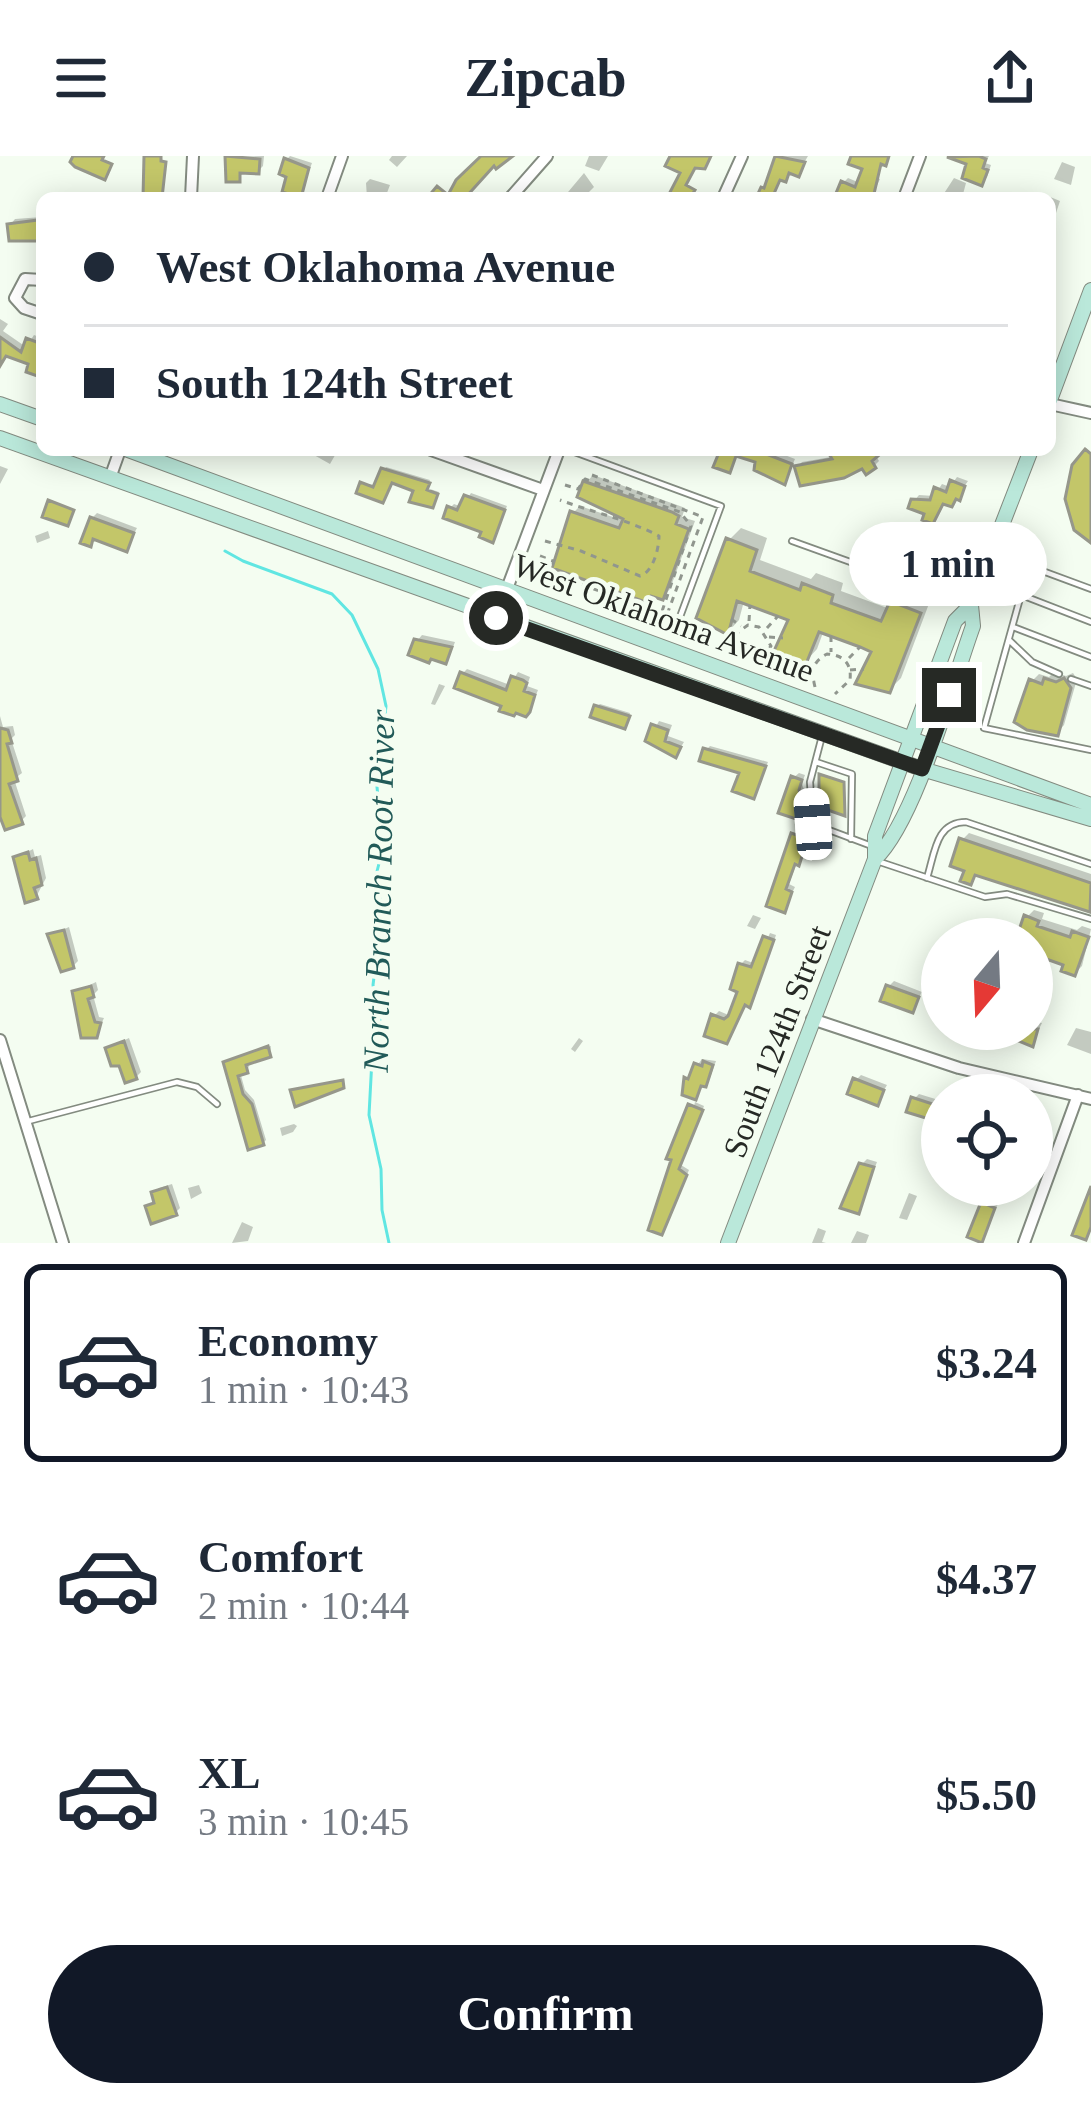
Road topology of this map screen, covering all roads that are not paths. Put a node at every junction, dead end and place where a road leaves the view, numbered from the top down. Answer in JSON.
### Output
{"nodes":[{"id":1,"x":193,"y":156,"type":"edge"},
{"id":2,"x":342,"y":156,"type":"edge"},
{"id":3,"x":547,"y":156,"type":"edge"},
{"id":4,"x":742,"y":156,"type":"edge"},
{"id":5,"x":920,"y":156,"type":"edge"},
{"id":6,"x":191,"y":192,"type":"edge"},
{"id":7,"x":329,"y":192,"type":"edge"},
{"id":8,"x":515,"y":192,"type":"edge"},
{"id":9,"x":726,"y":192,"type":"edge"},
{"id":10,"x":906,"y":192,"type":"edge"},
{"id":11,"x":36,"y":280,"type":"edge"},
{"id":12,"x":1091,"y":290,"type":"edge"},
{"id":13,"x":36,"y":312,"type":"edge"},
{"id":14,"x":1056,"y":386,"type":"edge"},
{"id":15,"x":1056,"y":403,"type":"edge"},
{"id":16,"x":0,"y":404,"type":"edge"},
{"id":17,"x":1091,"y":412,"type":"edge"},
{"id":18,"x":36,"y":417,"type":"edge"},
{"id":19,"x":0,"y":438,"type":"edge"},
{"id":20,"x":36,"y":451,"type":"edge"},
{"id":21,"x":50,"y":456,"type":"edge"},
{"id":22,"x":121,"y":456,"type":"edge"},
{"id":23,"x":141,"y":456,"type":"edge"},
{"id":24,"x":448,"y":456,"type":"edge"},
{"id":25,"x":557,"y":456,"type":"edge"},
{"id":26,"x":585,"y":456,"type":"edge"},
{"id":27,"x":1029,"y":456,"type":"edge"},
{"id":28,"x":110,"y":478,"type":"junction"},
{"id":29,"x":543,"y":490,"type":"junction"},
{"id":30,"x":792,"y":541,"type":"dead end"},
{"id":31,"x":992,"y":553,"type":"junction"},
{"id":32,"x":1029,"y":566,"type":"junction"},
{"id":33,"x":508,"y":588,"type":"junction"},
{"id":34,"x":1091,"y":589,"type":"edge"},
{"id":35,"x":1021,"y":595,"type":"junction"},
{"id":36,"x":971,"y":605,"type":"junction"},
{"id":37,"x":496,"y":618,"type":"junction"},
{"id":38,"x":1091,"y":622,"type":"edge"},
{"id":39,"x":1012,"y":627,"type":"junction"},
{"id":40,"x":674,"y":633,"type":"dead end"},
{"id":41,"x":1009,"y":640,"type":"junction"},
{"id":42,"x":1091,"y":657,"type":"edge"},
{"id":43,"x":1059,"y":674,"type":"dead end"},
{"id":44,"x":1071,"y":679,"type":"dead end"},
{"id":45,"x":1091,"y":686,"type":"edge"},
{"id":46,"x":797,"y":694,"type":"junction"},
{"id":47,"x":786,"y":721,"type":"junction"},
{"id":48,"x":823,"y":734,"type":"junction"},
{"id":49,"x":911,"y":738,"type":"junction"},
{"id":50,"x":932,"y":746,"type":"junction"},
{"id":51,"x":1091,"y":750,"type":"edge"},
{"id":52,"x":815,"y":761,"type":"junction"},
{"id":53,"x":902,"y":761,"type":"junction"},
{"id":54,"x":922,"y":769,"type":"junction"},
{"id":55,"x":1091,"y":805,"type":"edge"},
{"id":56,"x":1091,"y":819,"type":"edge"},
{"id":57,"x":851,"y":839,"type":"junction"},
{"id":58,"x":875,"y":853,"type":"junction"},
{"id":59,"x":1091,"y":864,"type":"edge"},
{"id":60,"x":927,"y":878,"type":"junction"},
{"id":61,"x":1091,"y":919,"type":"edge"},
{"id":62,"x":812,"y":1019,"type":"junction"},
{"id":63,"x":0,"y":1040,"type":"edge"},
{"id":64,"x":1085,"y":1097,"type":"edge"},
{"id":65,"x":217,"y":1105,"type":"dead end"},
{"id":66,"x":25,"y":1122,"type":"junction"},
{"id":67,"x":63,"y":1243,"type":"edge"},
{"id":68,"x":728,"y":1243,"type":"edge"},
{"id":69,"x":1024,"y":1243,"type":"edge"}],
"edges":[{"from":1,"to":6,"type":"street"},
{"from":2,"to":7,"type":"street"},
{"from":3,"to":8,"type":"street"},
{"from":4,"to":9,"type":"street"},
{"from":5,"to":10,"type":"street"},
{"from":11,"to":13,"type":"street"},
{"from":12,"to":14,"type":"main road"},
{"from":15,"to":17,"type":"street"},
{"from":16,"to":18,"type":"main road"},
{"from":19,"to":20,"type":"main road","name":"West Oklahoma Avenue"},
{"from":21,"to":28,"type":"main road","name":"West Oklahoma Avenue"},
{"from":22,"to":28,"type":"street"},
{"from":23,"to":33,"type":"main road","name":"West Oklahoma Avenue"},
{"from":24,"to":29,"type":"street"},
{"from":25,"to":29,"type":"street"},
{"from":26,"to":40,"type":"lane"},
{"from":27,"to":31,"type":"main road","name":"South 124th Street"},
{"from":28,"to":37,"type":"main road","name":"West Oklahoma Avenue"},
{"from":29,"to":33,"type":"street"},
{"from":30,"to":36,"type":"lane"},
{"from":31,"to":32,"type":"lane"},
{"from":31,"to":36,"type":"main road","name":"South 124th Street"},
{"from":32,"to":34,"type":"lane"},
{"from":32,"to":35,"type":"lane"},
{"from":33,"to":37,"type":"street"},
{"from":33,"to":46,"type":"main road","name":"West Oklahoma Avenue"},
{"from":35,"to":38,"type":"lane"},
{"from":35,"to":39,"type":"lane"},
{"from":36,"to":49,"type":"main road","name":"South 124th Street"},
{"from":36,"to":50,"type":"main road","name":"South 124th Street"},
{"from":37,"to":47,"type":"main road","name":"West Oklahoma Avenue"},
{"from":39,"to":41,"type":"lane"},
{"from":39,"to":42,"type":"lane"},
{"from":41,"to":43,"type":"lane"},
{"from":41,"to":51,"type":"lane"},
{"from":44,"to":45,"type":"lane"},
{"from":46,"to":47,"type":"lane"},
{"from":46,"to":49,"type":"main road","name":"West Oklahoma Avenue"},
{"from":47,"to":48,"type":"main road","name":"West Oklahoma Avenue"},
{"from":48,"to":52,"type":"lane"},
{"from":48,"to":53,"type":"main road","name":"West Oklahoma Avenue"},
{"from":49,"to":50,"type":"main road","name":"West Oklahoma Avenue"},
{"from":49,"to":53,"type":"main road","name":"South 124th Street"},
{"from":50,"to":54,"type":"main road","name":"South 124th Street"},
{"from":50,"to":55,"type":"main road","name":"West Oklahoma Avenue"},
{"from":52,"to":57,"type":"lane"},
{"from":52,"to":57,"type":"lane"},
{"from":53,"to":54,"type":"main road","name":"West Oklahoma Avenue"},
{"from":53,"to":58,"type":"main road","name":"South 124th Street"},
{"from":54,"to":56,"type":"main road","name":"West Oklahoma Avenue"},
{"from":54,"to":58,"type":"main road","name":"South 124th Street"},
{"from":57,"to":58,"type":"lane"},
{"from":58,"to":60,"type":"lane"},
{"from":58,"to":62,"type":"main road","name":"South 124th Street"},
{"from":59,"to":60,"type":"lane"},
{"from":60,"to":61,"type":"lane"},
{"from":62,"to":64,"type":"street"},
{"from":62,"to":68,"type":"main road","name":"South 124th Street"},
{"from":63,"to":66,"type":"street"},
{"from":64,"to":69,"type":"street"},
{"from":65,"to":66,"type":"lane"},
{"from":66,"to":67,"type":"street"}]}
